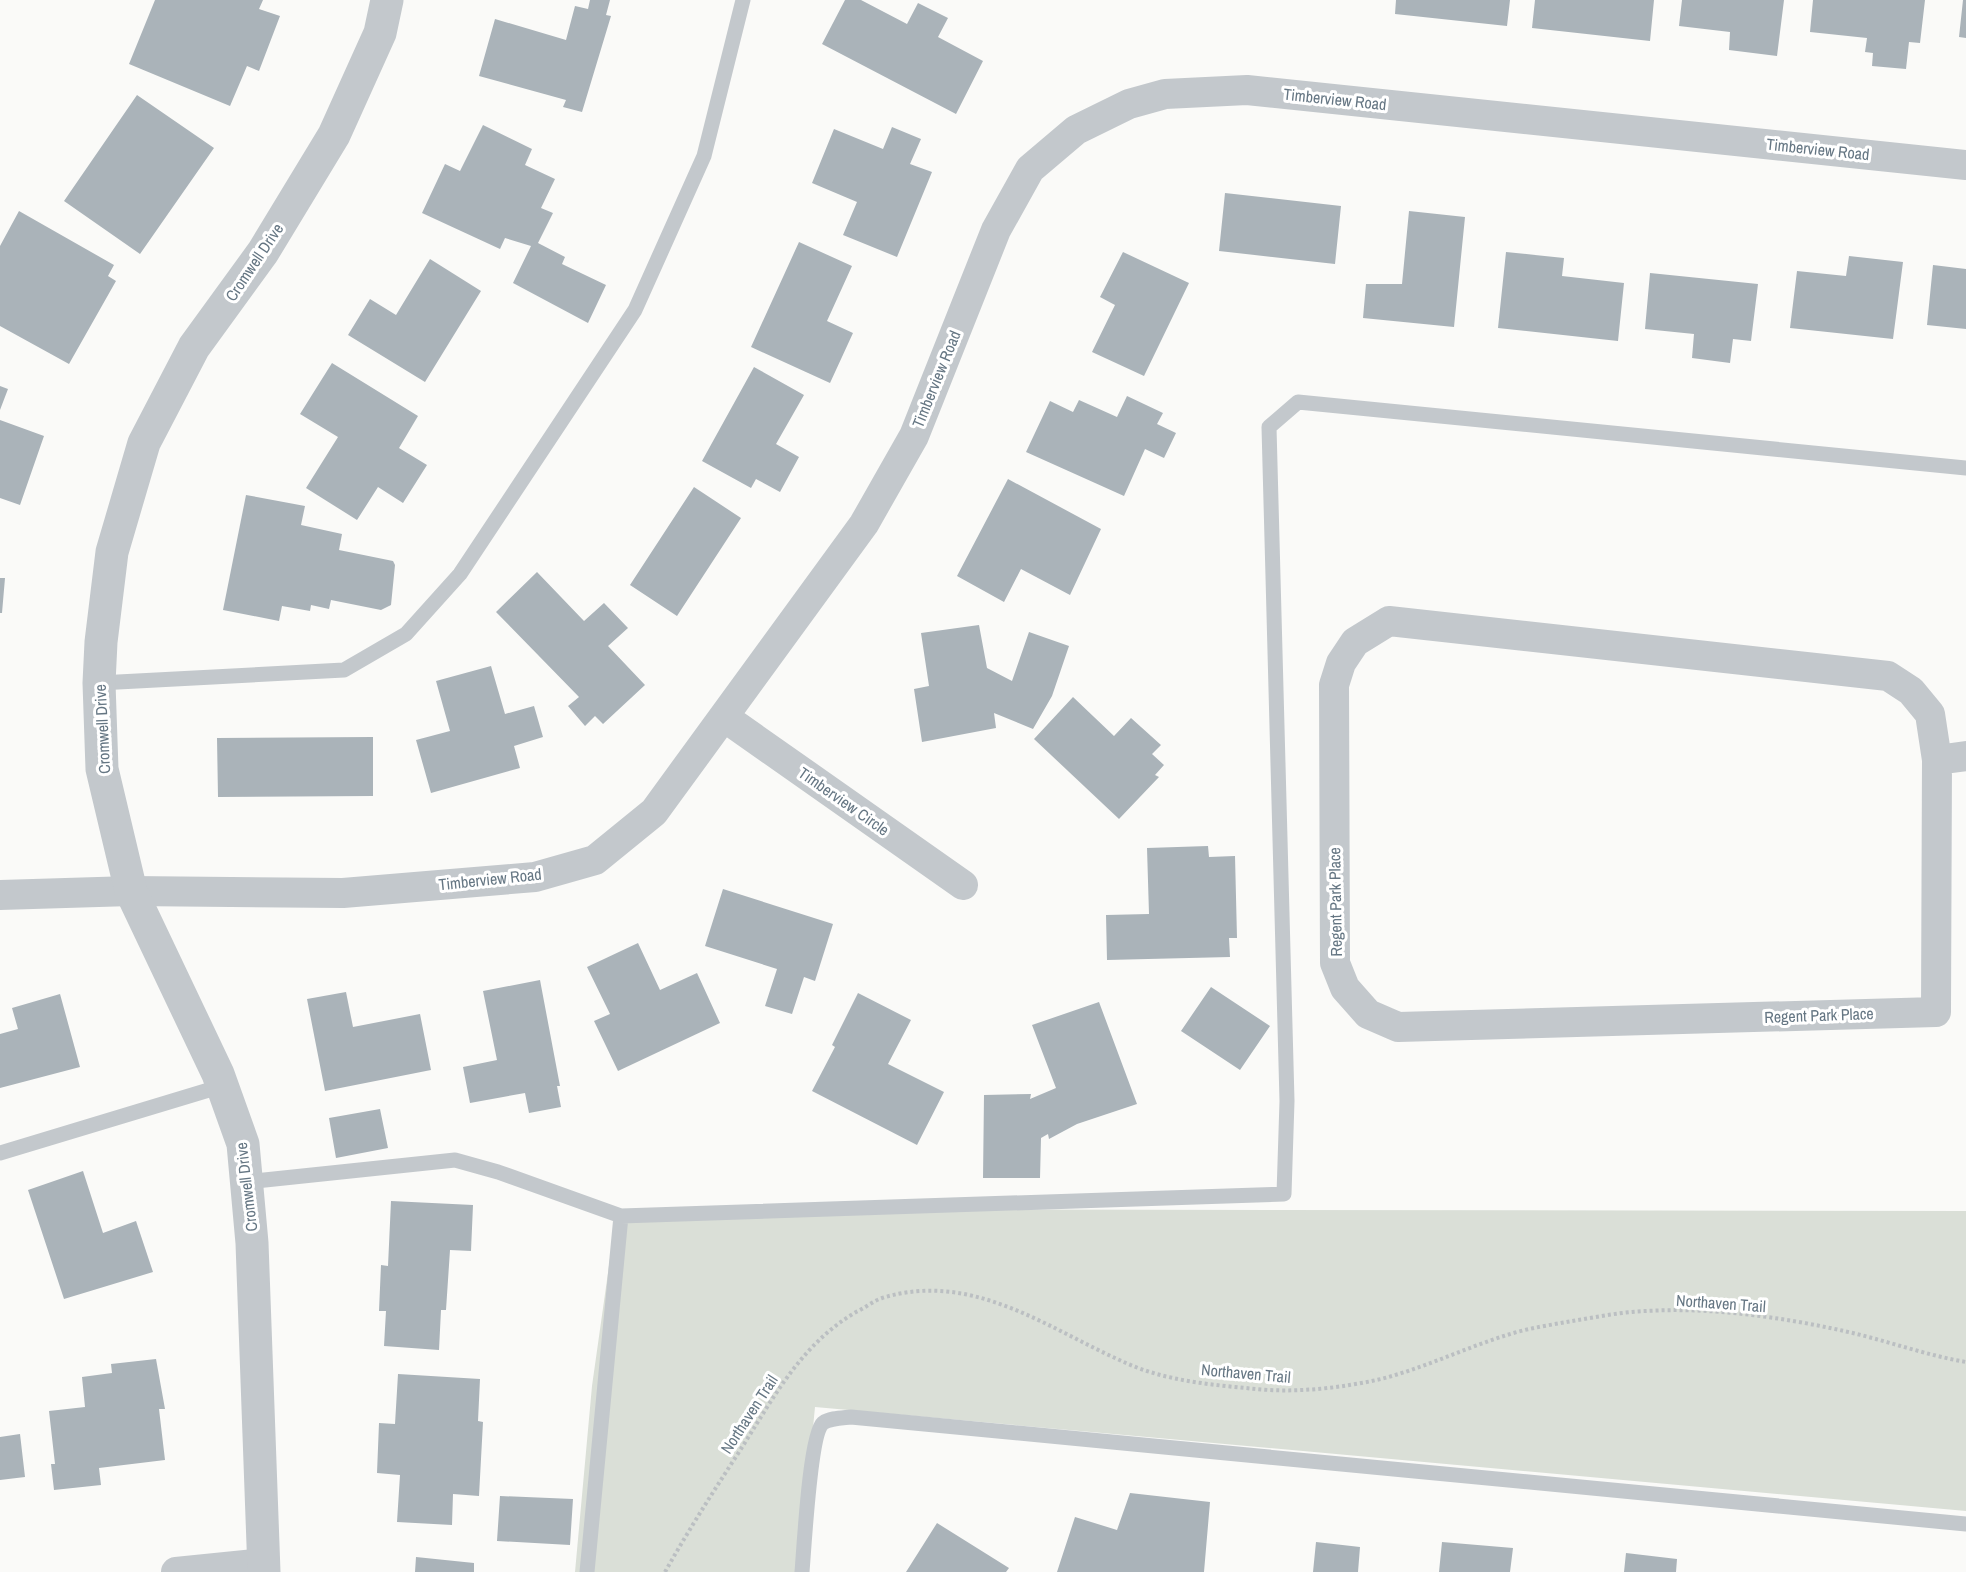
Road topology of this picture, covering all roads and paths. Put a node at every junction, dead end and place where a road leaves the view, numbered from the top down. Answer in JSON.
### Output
{"nodes":[{"id":1,"x":387,"y":0,"type":"edge"},
{"id":2,"x":743,"y":0,"type":"edge"},
{"id":3,"x":1966,"y":165,"type":"edge"},
{"id":4,"x":1966,"y":468,"type":"edge"},
{"id":5,"x":99,"y":683,"type":"junction"},
{"id":6,"x":724,"y":717,"type":"junction"},
{"id":7,"x":1966,"y":756,"type":"edge"},
{"id":8,"x":1937,"y":760,"type":"junction"},
{"id":9,"x":963,"y":885,"type":"dead end"},
{"id":10,"x":131,"y":891,"type":"junction"},
{"id":11,"x":0,"y":895,"type":"edge"},
{"id":12,"x":222,"y":1086,"type":"junction"},
{"id":13,"x":0,"y":1152,"type":"edge"},
{"id":14,"x":246,"y":1182,"type":"junction"},
{"id":15,"x":621,"y":1216,"type":"junction"},
{"id":16,"x":1966,"y":1362,"type":"edge"},
{"id":17,"x":1966,"y":1524,"type":"edge"},
{"id":18,"x":264,"y":1567,"type":"edge"},
{"id":19,"x":176,"y":1572,"type":"edge"},
{"id":20,"x":587,"y":1572,"type":"edge"},
{"id":21,"x":665,"y":1572,"type":"edge"},
{"id":22,"x":802,"y":1572,"type":"edge"}],
"edges":[{"from":1,"to":5,"type":"street","name":"Cromwell Drive"},
{"from":2,"to":5,"type":"lane"},
{"from":3,"to":6,"type":"street","name":"Timberview Road"},
{"from":4,"to":15,"type":"lane"},
{"from":5,"to":10,"type":"street","name":"Cromwell Drive"},
{"from":6,"to":9,"type":"street","name":"Timberview Circle"},
{"from":6,"to":10,"type":"street","name":"Timberview Road"},
{"from":7,"to":8,"type":"street"},
{"from":8,"to":8,"type":"street","name":"Regent Park Place"},
{"from":10,"to":11,"type":"street","name":"Timberview Road"},
{"from":10,"to":12,"type":"street","name":"Cromwell Drive"},
{"from":12,"to":13,"type":"lane"},
{"from":12,"to":14,"type":"street","name":"Cromwell Drive"},
{"from":14,"to":15,"type":"lane"},
{"from":14,"to":18,"type":"street","name":"Cromwell Drive"},
{"from":15,"to":20,"type":"lane"},
{"from":16,"to":21,"type":"path","name":"Northaven Trail"},
{"from":17,"to":22,"type":"lane"},
{"from":18,"to":19,"type":"street"}]}
